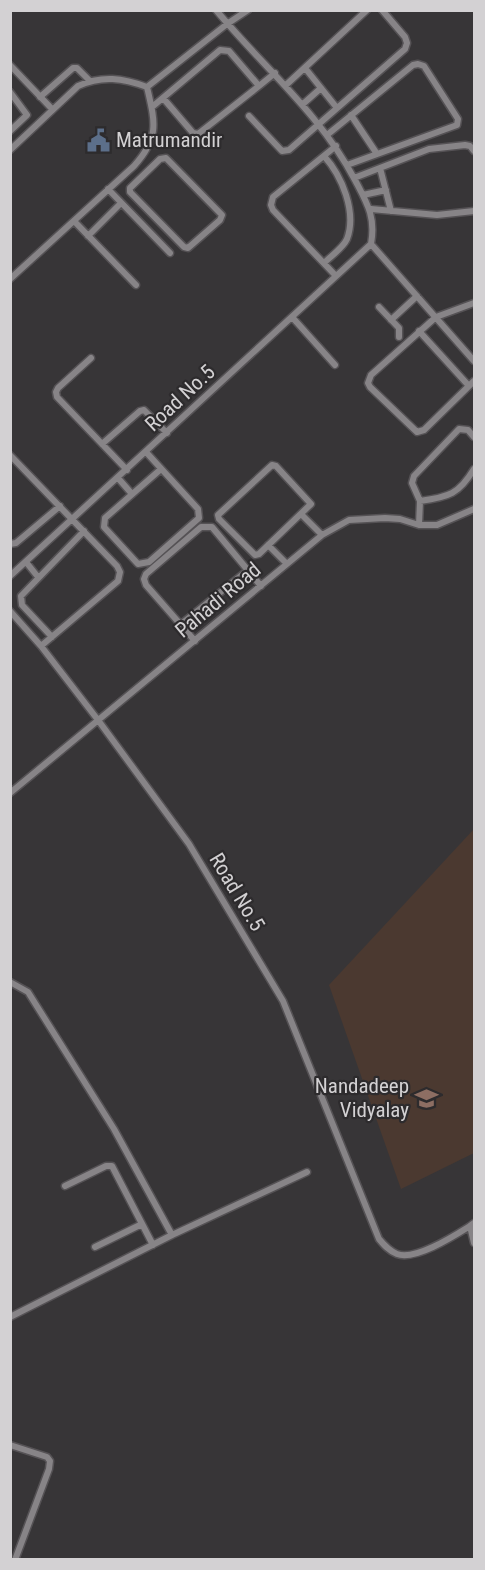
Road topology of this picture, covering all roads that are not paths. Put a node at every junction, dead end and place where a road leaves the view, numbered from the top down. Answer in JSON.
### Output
{"nodes":[{"id":1,"x":216,"y":10,"type":"edge"},
{"id":2,"x":248,"y":10,"type":"edge"},
{"id":3,"x":367,"y":10,"type":"edge"},
{"id":4,"x":382,"y":10,"type":"edge"},
{"id":5,"x":227,"y":24,"type":"junction"},
{"id":6,"x":10,"y":65,"type":"edge"},
{"id":7,"x":305,"y":68,"type":"junction"},
{"id":8,"x":275,"y":73,"type":"junction"},
{"id":9,"x":90,"y":81,"type":"junction"},
{"id":10,"x":286,"y":85,"type":"junction"},
{"id":11,"x":259,"y":86,"type":"junction"},
{"id":12,"x":147,"y":87,"type":"junction"},
{"id":13,"x":321,"y":88,"type":"junction"},
{"id":14,"x":10,"y":92,"type":"edge"},
{"id":15,"x":40,"y":97,"type":"junction"},
{"id":16,"x":163,"y":98,"type":"junction"},
{"id":17,"x":303,"y":104,"type":"junction"},
{"id":18,"x":152,"y":107,"type":"junction"},
{"id":19,"x":337,"y":108,"type":"junction"},
{"id":20,"x":52,"y":109,"type":"junction"},
{"id":21,"x":351,"y":115,"type":"junction"},
{"id":22,"x":249,"y":116,"type":"dead end"},
{"id":23,"x":319,"y":124,"type":"junction"},
{"id":24,"x":10,"y":132,"type":"edge"},
{"id":25,"x":327,"y":135,"type":"junction"},
{"id":26,"x":336,"y":146,"type":"junction"},
{"id":27,"x":10,"y":150,"type":"edge"},
{"id":28,"x":474,"y":151,"type":"edge"},
{"id":29,"x":145,"y":153,"type":"junction"},
{"id":30,"x":377,"y":154,"type":"junction"},
{"id":31,"x":324,"y":156,"type":"junction"},
{"id":32,"x":156,"y":163,"type":"junction"},
{"id":33,"x":347,"y":165,"type":"junction"},
{"id":34,"x":380,"y":168,"type":"junction"},
{"id":35,"x":124,"y":175,"type":"junction"},
{"id":36,"x":354,"y":178,"type":"junction"},
{"id":37,"x":134,"y":186,"type":"junction"},
{"id":38,"x":108,"y":189,"type":"junction"},
{"id":39,"x":386,"y":190,"type":"junction"},
{"id":40,"x":363,"y":195,"type":"junction"},
{"id":41,"x":121,"y":203,"type":"junction"},
{"id":42,"x":371,"y":209,"type":"junction"},
{"id":43,"x":391,"y":211,"type":"junction"},
{"id":44,"x":474,"y":211,"type":"edge"},
{"id":45,"x":74,"y":221,"type":"junction"},
{"id":46,"x":88,"y":236,"type":"junction"},
{"id":47,"x":371,"y":244,"type":"junction"},
{"id":48,"x":170,"y":253,"type":"dead end"},
{"id":49,"x":324,"y":263,"type":"junction"},
{"id":50,"x":336,"y":276,"type":"junction"},
{"id":51,"x":10,"y":279,"type":"edge"},
{"id":52,"x":136,"y":285,"type":"dead end"},
{"id":53,"x":417,"y":296,"type":"junction"},
{"id":54,"x":474,"y":303,"type":"edge"},
{"id":55,"x":379,"y":307,"type":"dead end"},
{"id":56,"x":292,"y":317,"type":"junction"},
{"id":57,"x":436,"y":317,"type":"junction"},
{"id":58,"x":391,"y":320,"type":"junction"},
{"id":59,"x":419,"y":332,"type":"junction"},
{"id":60,"x":399,"y":337,"type":"dead end"},
{"id":61,"x":91,"y":358,"type":"dead end"},
{"id":62,"x":474,"y":361,"type":"edge"},
{"id":63,"x":335,"y":365,"type":"dead end"},
{"id":64,"x":472,"y":383,"type":"edge"},
{"id":65,"x":167,"y":433,"type":"junction"},
{"id":66,"x":474,"y":437,"type":"edge"},
{"id":67,"x":102,"y":444,"type":"junction"},
{"id":68,"x":146,"y":452,"type":"junction"},
{"id":69,"x":10,"y":455,"type":"edge"},
{"id":70,"x":161,"y":469,"type":"junction"},
{"id":71,"x":474,"y":469,"type":"edge"},
{"id":72,"x":127,"y":470,"type":"junction"},
{"id":73,"x":118,"y":478,"type":"junction"},
{"id":74,"x":132,"y":494,"type":"junction"},
{"id":75,"x":420,"y":501,"type":"junction"},
{"id":76,"x":60,"y":506,"type":"junction"},
{"id":77,"x":474,"y":509,"type":"edge"},
{"id":78,"x":301,"y":514,"type":"junction"},
{"id":79,"x":73,"y":519,"type":"junction"},
{"id":80,"x":419,"y":525,"type":"junction"},
{"id":81,"x":84,"y":531,"type":"junction"},
{"id":82,"x":322,"y":536,"type":"junction"},
{"id":83,"x":10,"y":544,"type":"edge"},
{"id":84,"x":268,"y":545,"type":"junction"},
{"id":85,"x":26,"y":562,"type":"junction"},
{"id":86,"x":287,"y":564,"type":"junction"},
{"id":87,"x":248,"y":570,"type":"junction"},
{"id":88,"x":10,"y":576,"type":"edge"},
{"id":89,"x":38,"y":577,"type":"junction"},
{"id":90,"x":261,"y":586,"type":"junction"},
{"id":91,"x":10,"y":611,"type":"edge"},
{"id":92,"x":180,"y":625,"type":"junction"},
{"id":93,"x":52,"y":637,"type":"junction"},
{"id":94,"x":195,"y":641,"type":"junction"},
{"id":95,"x":41,"y":646,"type":"junction"},
{"id":96,"x":98,"y":720,"type":"junction"},
{"id":97,"x":10,"y":794,"type":"edge"},
{"id":98,"x":10,"y":982,"type":"edge"},
{"id":99,"x":308,"y":1172,"type":"dead end"},
{"id":100,"x":65,"y":1186,"type":"dead end"},
{"id":101,"x":142,"y":1224,"type":"junction"},
{"id":102,"x":472,"y":1225,"type":"edge"},
{"id":103,"x":172,"y":1235,"type":"junction"},
{"id":104,"x":474,"y":1243,"type":"edge"},
{"id":105,"x":153,"y":1245,"type":"junction"},
{"id":106,"x":95,"y":1247,"type":"dead end"},
{"id":107,"x":10,"y":1317,"type":"edge"},
{"id":108,"x":10,"y":1445,"type":"edge"},
{"id":109,"x":15,"y":1560,"type":"edge"}],
"edges":[{"from":1,"to":5,"type":"street"},
{"from":2,"to":5,"type":"street"},
{"from":3,"to":7,"type":"street"},
{"from":4,"to":19,"type":"street"},
{"from":5,"to":8,"type":"street"},
{"from":5,"to":12,"type":"street"},
{"from":6,"to":15,"type":"street"},
{"from":7,"to":10,"type":"street"},
{"from":7,"to":13,"type":"street"},
{"from":8,"to":10,"type":"street"},
{"from":8,"to":11,"type":"street"},
{"from":9,"to":12,"type":"street"},
{"from":9,"to":15,"type":"street"},
{"from":9,"to":20,"type":"street"},
{"from":10,"to":17,"type":"street"},
{"from":11,"to":16,"type":"street"},
{"from":11,"to":16,"type":"street"},
{"from":12,"to":18,"type":"street"},
{"from":13,"to":17,"type":"street"},
{"from":13,"to":19,"type":"street"},
{"from":14,"to":24,"type":"street"},
{"from":15,"to":20,"type":"street"},
{"from":16,"to":18,"type":"street"},
{"from":17,"to":23,"type":"street"},
{"from":18,"to":29,"type":"street"},
{"from":19,"to":23,"type":"street"},
{"from":20,"to":27,"type":"street"},
{"from":21,"to":25,"type":"street"},
{"from":21,"to":30,"type":"street"},
{"from":21,"to":30,"type":"street"},
{"from":22,"to":23,"type":"street"},
{"from":23,"to":25,"type":"street"},
{"from":25,"to":26,"type":"street"},
{"from":26,"to":31,"type":"street"},
{"from":26,"to":33,"type":"street"},
{"from":28,"to":34,"type":"street"},
{"from":29,"to":32,"type":"street"},
{"from":29,"to":35,"type":"street"},
{"from":30,"to":33,"type":"street"},
{"from":31,"to":49,"type":"street"},
{"from":31,"to":49,"type":"street"},
{"from":32,"to":37,"type":"street"},
{"from":32,"to":37,"type":"street"},
{"from":33,"to":36,"type":"street"},
{"from":34,"to":36,"type":"street"},
{"from":34,"to":39,"type":"street"},
{"from":35,"to":37,"type":"street"},
{"from":35,"to":38,"type":"street"},
{"from":36,"to":40,"type":"street"},
{"from":38,"to":41,"type":"street"},
{"from":38,"to":45,"type":"street"},
{"from":39,"to":40,"type":"street"},
{"from":39,"to":43,"type":"street"},
{"from":40,"to":42,"type":"street"},
{"from":41,"to":46,"type":"street"},
{"from":41,"to":48,"type":"street"},
{"from":42,"to":43,"type":"street"},
{"from":42,"to":47,"type":"street"},
{"from":43,"to":44,"type":"street"},
{"from":45,"to":46,"type":"street"},
{"from":45,"to":51,"type":"street"},
{"from":46,"to":52,"type":"street"},
{"from":47,"to":50,"type":"street","name":"Road No.5"},
{"from":47,"to":53,"type":"street"},
{"from":49,"to":50,"type":"street"},
{"from":50,"to":56,"type":"street","name":"Road No.5"},
{"from":53,"to":57,"type":"street"},
{"from":53,"to":58,"type":"street"},
{"from":54,"to":57,"type":"street"},
{"from":55,"to":58,"type":"street"},
{"from":56,"to":63,"type":"street"},
{"from":56,"to":65,"type":"street","name":"Road No.5"},
{"from":57,"to":59,"type":"street"},
{"from":57,"to":62,"type":"street"},
{"from":58,"to":60,"type":"street"},
{"from":59,"to":64,"type":"street"},
{"from":59,"to":64,"type":"street"},
{"from":61,"to":67,"type":"street"},
{"from":65,"to":67,"type":"street"},
{"from":65,"to":68,"type":"street","name":"Road No.5"},
{"from":66,"to":75,"type":"street"},
{"from":67,"to":72,"type":"street"},
{"from":68,"to":70,"type":"street"},
{"from":68,"to":72,"type":"street","name":"Road No.5"},
{"from":69,"to":76,"type":"street"},
{"from":70,"to":74,"type":"street"},
{"from":70,"to":74,"type":"street"},
{"from":71,"to":75,"type":"street"},
{"from":72,"to":73,"type":"street","name":"Road No.5"},
{"from":73,"to":74,"type":"street"},
{"from":73,"to":79,"type":"street","name":"Road No.5"},
{"from":75,"to":80,"type":"street"},
{"from":76,"to":79,"type":"street"},
{"from":76,"to":83,"type":"street"},
{"from":77,"to":80,"type":"street","name":"Pahadi Road"},
{"from":78,"to":82,"type":"street"},
{"from":78,"to":84,"type":"street"},
{"from":78,"to":84,"type":"street"},
{"from":79,"to":81,"type":"street"},
{"from":79,"to":85,"type":"street","name":"Road No.5"},
{"from":80,"to":82,"type":"street","name":"Pahadi Road"},
{"from":81,"to":89,"type":"street"},
{"from":81,"to":93,"type":"street"},
{"from":82,"to":86,"type":"street","name":"Pahadi Road"},
{"from":84,"to":86,"type":"street"},
{"from":85,"to":88,"type":"street","name":"Road No.5"},
{"from":85,"to":89,"type":"street"},
{"from":86,"to":90,"type":"street","name":"Pahadi Road"},
{"from":87,"to":90,"type":"street"},
{"from":87,"to":92,"type":"street"},
{"from":87,"to":92,"type":"street"},
{"from":89,"to":93,"type":"street"},
{"from":90,"to":94,"type":"street","name":"Pahadi Road"},
{"from":91,"to":95,"type":"street","name":"Road No.5"},
{"from":92,"to":94,"type":"street"},
{"from":93,"to":95,"type":"street"},
{"from":94,"to":96,"type":"street","name":"Pahadi Road"},
{"from":95,"to":96,"type":"street","name":"Road No.5"},
{"from":96,"to":97,"type":"street","name":"Pahadi Road"},
{"from":96,"to":102,"type":"street","name":"Road No.5"},
{"from":98,"to":103,"type":"street"},
{"from":99,"to":103,"type":"street"},
{"from":100,"to":101,"type":"street"},
{"from":101,"to":105,"type":"street"},
{"from":101,"to":106,"type":"street"},
{"from":102,"to":104,"type":"street"},
{"from":103,"to":105,"type":"street"},
{"from":105,"to":107,"type":"street"},
{"from":108,"to":109,"type":"street"}]}
